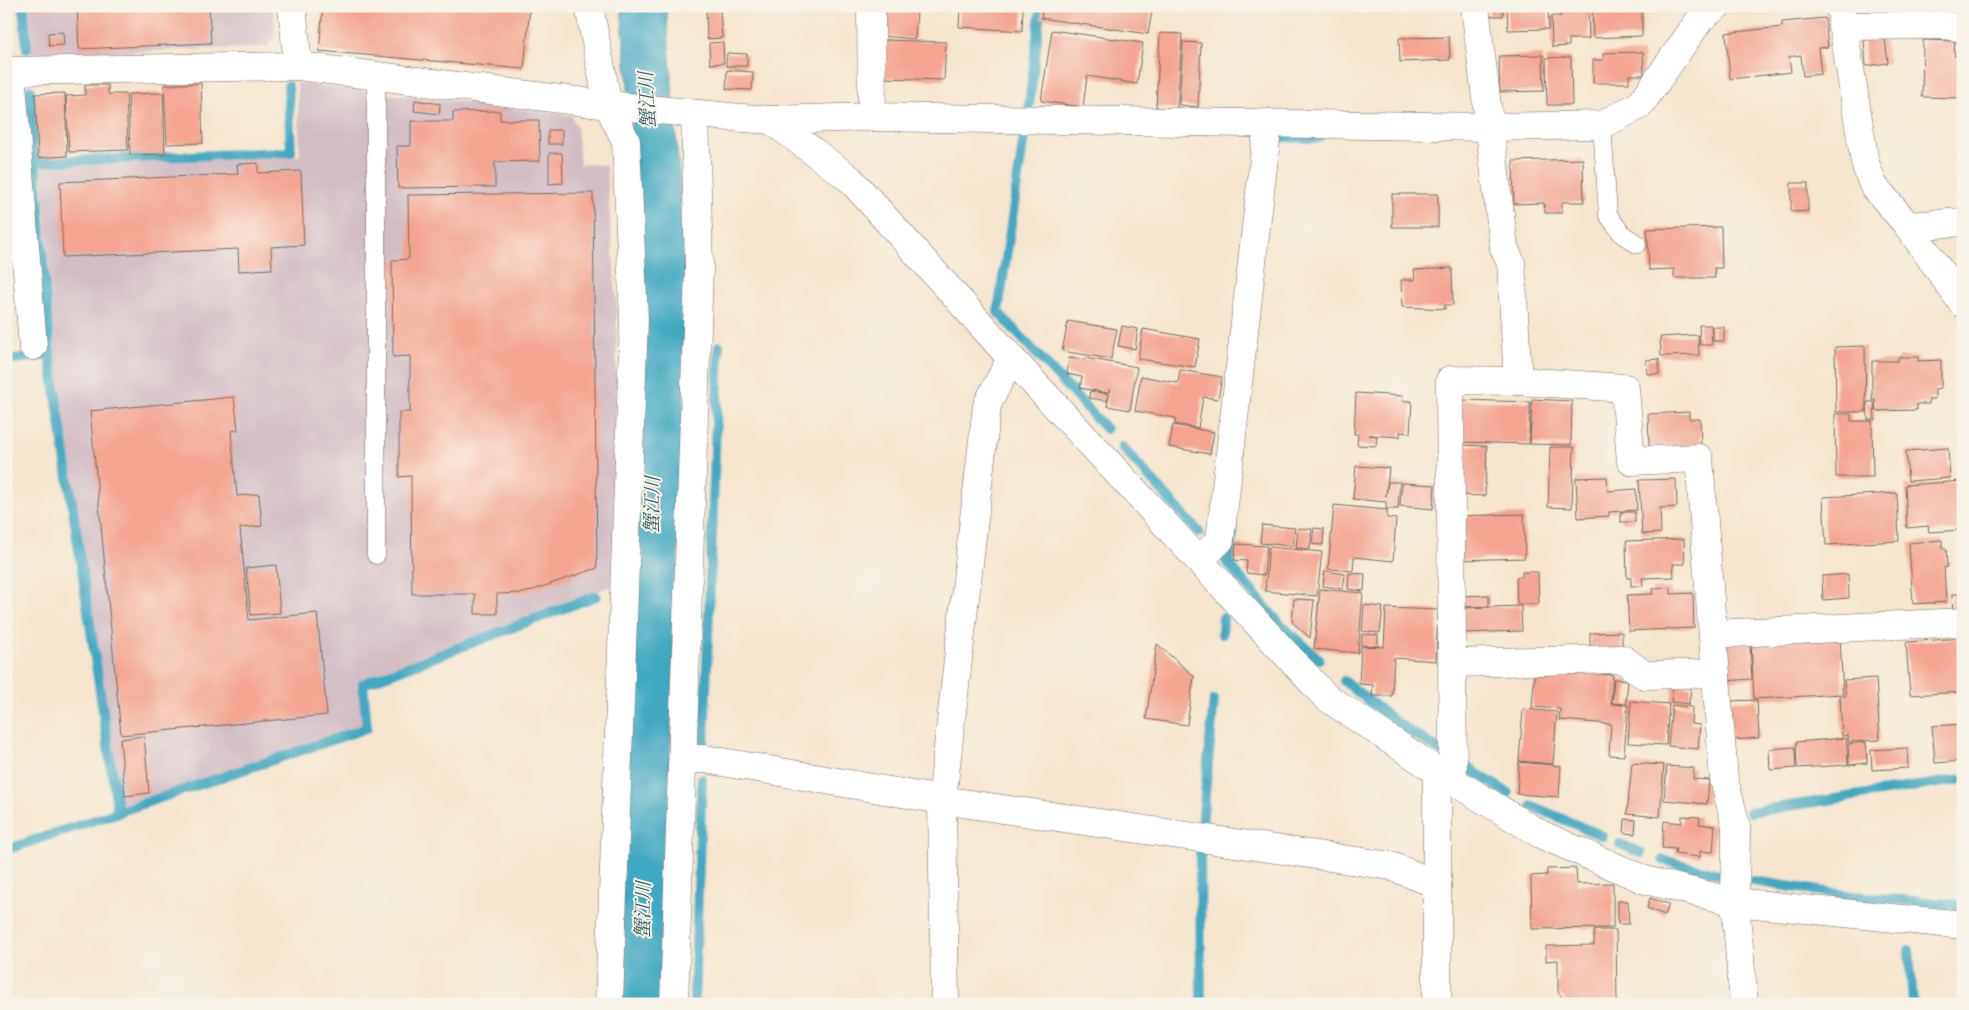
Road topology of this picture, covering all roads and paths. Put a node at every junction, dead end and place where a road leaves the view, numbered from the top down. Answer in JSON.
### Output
{"nodes":[{"id":1,"x":292,"y":6,"type":"edge"},
{"id":2,"x":589,"y":6,"type":"edge"},
{"id":3,"x":870,"y":6,"type":"edge"},
{"id":4,"x":1475,"y":6,"type":"edge"},
{"id":5,"x":1717,"y":6,"type":"edge"},
{"id":6,"x":1841,"y":16,"type":"edge"},
{"id":7,"x":1963,"y":28,"type":"edge"},
{"id":8,"x":298,"y":66,"type":"junction"},
{"id":9,"x":9,"y":71,"type":"edge"},
{"id":10,"x":376,"y":76,"type":"junction"},
{"id":11,"x":615,"y":106,"type":"junction"},
{"id":12,"x":688,"y":113,"type":"junction"},
{"id":13,"x":872,"y":117,"type":"junction"},
{"id":14,"x":771,"y":120,"type":"junction"},
{"id":15,"x":1268,"y":123,"type":"junction"},
{"id":16,"x":1602,"y":125,"type":"junction"},
{"id":17,"x":1489,"y":127,"type":"junction"},
{"id":18,"x":1963,"y":222,"type":"edge"},
{"id":19,"x":1908,"y":226,"type":"junction"},
{"id":20,"x":1637,"y":244,"type":"dead end"},
{"id":21,"x":1963,"y":304,"type":"edge"},
{"id":22,"x":33,"y":346,"type":"dead end"},
{"id":23,"x":1010,"y":358,"type":"junction"},
{"id":24,"x":1518,"y":381,"type":"junction"},
{"id":25,"x":376,"y":555,"type":"dead end"},
{"id":26,"x":1199,"y":560,"type":"junction"},
{"id":27,"x":1963,"y":622,"type":"edge"},
{"id":28,"x":1713,"y":634,"type":"junction"},
{"id":29,"x":1452,"y":663,"type":"junction"},
{"id":30,"x":1716,"y":673,"type":"junction"},
{"id":31,"x":683,"y":759,"type":"junction"},
{"id":32,"x":1445,"y":776,"type":"junction"},
{"id":33,"x":942,"y":800,"type":"junction"},
{"id":34,"x":1436,"y":884,"type":"junction"},
{"id":35,"x":1736,"y":902,"type":"junction"},
{"id":36,"x":1963,"y":925,"type":"edge"},
{"id":37,"x":609,"y":1004,"type":"edge"},
{"id":38,"x":674,"y":1004,"type":"edge"},
{"id":39,"x":945,"y":1004,"type":"edge"},
{"id":40,"x":1437,"y":1004,"type":"edge"},
{"id":41,"x":1744,"y":1004,"type":"edge"}],
"edges":[{"from":1,"to":8,"type":"street"},
{"from":2,"to":11,"type":"street"},
{"from":3,"to":13,"type":"street"},
{"from":4,"to":17,"type":"street"},
{"from":5,"to":16,"type":"street"},
{"from":6,"to":7,"type":"street"},
{"from":6,"to":19,"type":"street"},
{"from":8,"to":9,"type":"street"},
{"from":8,"to":10,"type":"street"},
{"from":9,"to":22,"type":"street"},
{"from":10,"to":11,"type":"street"},
{"from":10,"to":25,"type":"lane"},
{"from":11,"to":12,"type":"street"},
{"from":11,"to":37,"type":"street"},
{"from":12,"to":14,"type":"street"},
{"from":12,"to":31,"type":"street"},
{"from":13,"to":14,"type":"street"},
{"from":13,"to":15,"type":"street"},
{"from":14,"to":23,"type":"street"},
{"from":15,"to":17,"type":"street"},
{"from":15,"to":26,"type":"street"},
{"from":16,"to":17,"type":"street"},
{"from":16,"to":20,"type":"lane"},
{"from":17,"to":24,"type":"street"},
{"from":18,"to":19,"type":"street"},
{"from":19,"to":21,"type":"street"},
{"from":23,"to":26,"type":"street"},
{"from":23,"to":33,"type":"street"},
{"from":24,"to":28,"type":"street"},
{"from":24,"to":29,"type":"street"},
{"from":26,"to":32,"type":"street"},
{"from":27,"to":28,"type":"street"},
{"from":28,"to":30,"type":"street"},
{"from":29,"to":30,"type":"street"},
{"from":29,"to":32,"type":"street"},
{"from":30,"to":35,"type":"street"},
{"from":31,"to":33,"type":"street"},
{"from":31,"to":38,"type":"street"},
{"from":32,"to":34,"type":"street"},
{"from":32,"to":35,"type":"street"},
{"from":33,"to":34,"type":"street"},
{"from":33,"to":39,"type":"street"},
{"from":34,"to":40,"type":"street"},
{"from":35,"to":36,"type":"street"},
{"from":35,"to":41,"type":"street"}]}
